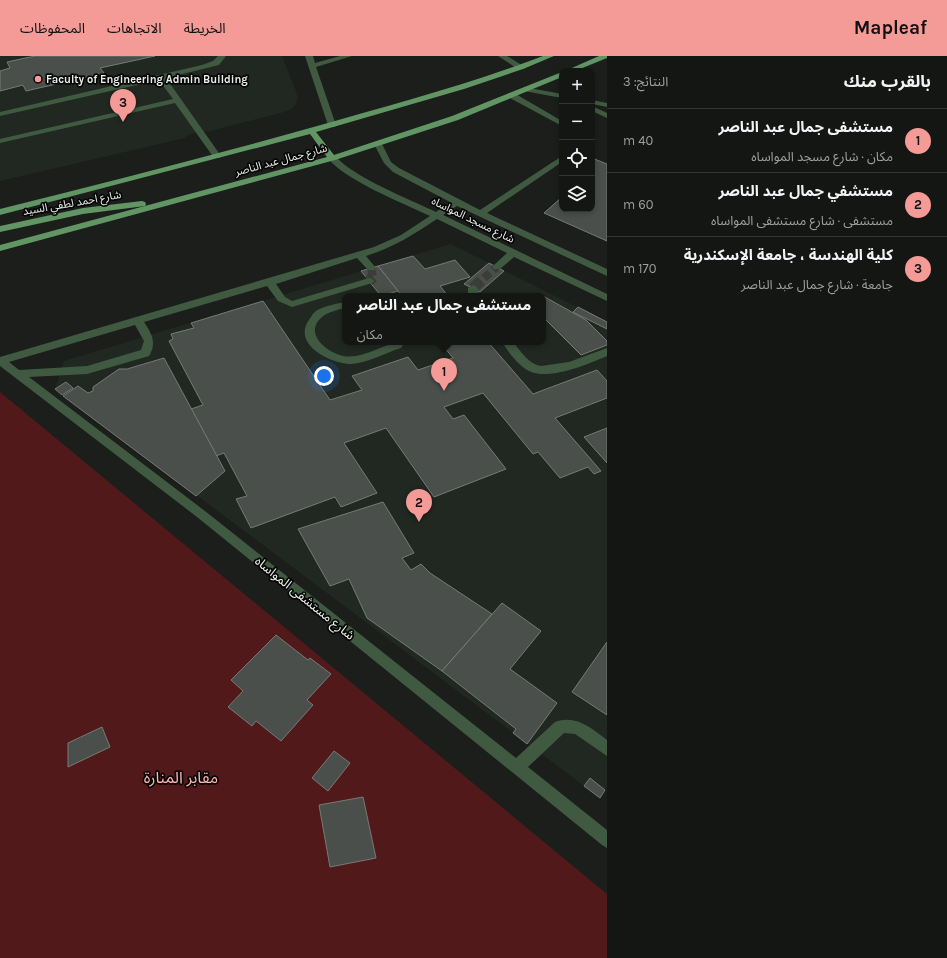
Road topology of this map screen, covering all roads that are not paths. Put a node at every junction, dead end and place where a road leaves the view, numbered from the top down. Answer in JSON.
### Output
{"nodes":[{"id":1,"x":222,"y":56,"type":"edge"},
{"id":2,"x":310,"y":56,"type":"edge"},
{"id":3,"x":348,"y":56,"type":"edge"},
{"id":4,"x":502,"y":56,"type":"edge"},
{"id":5,"x":550,"y":56,"type":"edge"},
{"id":6,"x":605,"y":56,"type":"edge"},
{"id":7,"x":313,"y":66,"type":"junction"},
{"id":8,"x":521,"y":67,"type":"junction"},
{"id":9,"x":576,"y":68,"type":"edge"},
{"id":10,"x":559,"y":75,"type":"edge"},
{"id":11,"x":161,"y":77,"type":"junction"},
{"id":12,"x":527,"y":89,"type":"junction"},
{"id":13,"x":511,"y":95,"type":"junction"},
{"id":14,"x":559,"y":95,"type":"edge"},
{"id":15,"x":177,"y":100,"type":"junction"},
{"id":16,"x":595,"y":103,"type":"edge"},
{"id":17,"x":607,"y":105,"type":"edge"},
{"id":18,"x":595,"y":110,"type":"edge"},
{"id":19,"x":0,"y":114,"type":"edge"},
{"id":20,"x":607,"y":116,"type":"edge"},
{"id":21,"x":559,"y":122,"type":"edge"},
{"id":22,"x":332,"y":125,"type":"junction"},
{"id":23,"x":311,"y":130,"type":"junction"},
{"id":24,"x":0,"y":141,"type":"edge"},
{"id":25,"x":378,"y":144,"type":"junction"},
{"id":26,"x":217,"y":156,"type":"junction"},
{"id":27,"x":332,"y":158,"type":"junction"},
{"id":28,"x":559,"y":160,"type":"edge"},
{"id":29,"x":173,"y":202,"type":"junction"},
{"id":30,"x":456,"y":202,"type":"junction"},
{"id":31,"x":0,"y":212,"type":"edge"},
{"id":32,"x":481,"y":213,"type":"junction"},
{"id":33,"x":437,"y":216,"type":"junction"},
{"id":34,"x":0,"y":229,"type":"edge"},
{"id":35,"x":0,"y":248,"type":"edge"},
{"id":36,"x":513,"y":253,"type":"junction"},
{"id":37,"x":359,"y":254,"type":"junction"},
{"id":38,"x":497,"y":267,"type":"tunnel mouth"},
{"id":39,"x":371,"y":268,"type":"dead end"},
{"id":40,"x":607,"y":273,"type":"edge"},
{"id":41,"x":369,"y":281,"type":"dead end"},
{"id":42,"x":270,"y":282,"type":"junction"},
{"id":43,"x":331,"y":293,"type":"junction"},
{"id":44,"x":607,"y":298,"type":"edge"},
{"id":45,"x":342,"y":304,"type":"edge"},
{"id":46,"x":342,"y":305,"type":"edge"},
{"id":47,"x":138,"y":321,"type":"junction"},
{"id":48,"x":398,"y":345,"type":"edge"},
{"id":49,"x":510,"y":345,"type":"edge"},
{"id":50,"x":605,"y":354,"type":"edge"},
{"id":51,"x":0,"y":361,"type":"edge"},
{"id":52,"x":17,"y":374,"type":"junction"},
{"id":53,"x":607,"y":749,"type":"edge"},
{"id":54,"x":517,"y":768,"type":"junction"},
{"id":55,"x":605,"y":834,"type":"edge"}],
"edges":[{"from":1,"to":11,"type":"street"},
{"from":2,"to":7,"type":"street"},
{"from":3,"to":7,"type":"street"},
{"from":4,"to":8,"type":"street"},
{"from":5,"to":8,"type":"main road","name":"شارع جمال عبد الناصر"},
{"from":6,"to":9,"type":"main road"},
{"from":7,"to":22,"type":"street"},
{"from":8,"to":22,"type":"main road","name":"شارع جمال عبد الناصر"},
{"from":10,"to":12,"type":"main road","name":"شارع جمال عبد الناصر"},
{"from":11,"to":15,"type":"street"},
{"from":11,"to":19,"type":"street"},
{"from":12,"to":13,"type":"main road","name":"شارع جمال عبد الناصر"},
{"from":12,"to":14,"type":"street"},
{"from":13,"to":21,"type":"street"},
{"from":13,"to":25,"type":"main road","name":"شارع جمال عبد الناصر"},
{"from":15,"to":24,"type":"street"},
{"from":15,"to":26,"type":"street"},
{"from":16,"to":17,"type":"street"},
{"from":18,"to":20,"type":"street"},
{"from":22,"to":23,"type":"main road","name":"شارع جمال عبد الناصر"},
{"from":23,"to":26,"type":"main road","name":"شارع جمال عبد الناصر"},
{"from":23,"to":27,"type":"main road"},
{"from":25,"to":27,"type":"main road","name":"شارع جمال عبد الناصر"},
{"from":25,"to":30,"type":"street","name":"شارع مسجد المواساه"},
{"from":26,"to":31,"type":"main road","name":"شارع جمال عبد الناصر"},
{"from":27,"to":29,"type":"main road","name":"شارع جمال عبد الناصر"},
{"from":27,"to":33,"type":"street","name":"شارع مسجد المواساه"},
{"from":28,"to":32,"type":"street"},
{"from":29,"to":34,"type":"main road","name":"شارع احمد لطفي السيد"},
{"from":29,"to":35,"type":"main road","name":"شارع جمال عبد الناصر"},
{"from":30,"to":32,"type":"street","name":"شارع مسجد المواساه"},
{"from":30,"to":33,"type":"street"},
{"from":32,"to":40,"type":"street","name":"شارع مسجد المواساه"},
{"from":33,"to":36,"type":"street","name":"شارع مسجد المواساه"},
{"from":33,"to":37,"type":"street"},
{"from":36,"to":38,"type":"street"},
{"from":36,"to":44,"type":"street","name":"شارع مسجد المواساه"},
{"from":37,"to":39,"type":"street"},
{"from":37,"to":42,"type":"street"},
{"from":41,"to":43,"type":"street"},
{"from":42,"to":43,"type":"street"},
{"from":42,"to":47,"type":"street"},
{"from":43,"to":45,"type":"street"},
{"from":46,"to":48,"type":"street"},
{"from":47,"to":51,"type":"street"},
{"from":47,"to":52,"type":"street"},
{"from":49,"to":50,"type":"street"},
{"from":51,"to":52,"type":"street","name":"شارع مستشفى المواساه"},
{"from":52,"to":54,"type":"street","name":"شارع مستشفى المواساه"},
{"from":53,"to":54,"type":"street"},
{"from":54,"to":55,"type":"street","name":"شارع مستشفى المواساه"}]}
